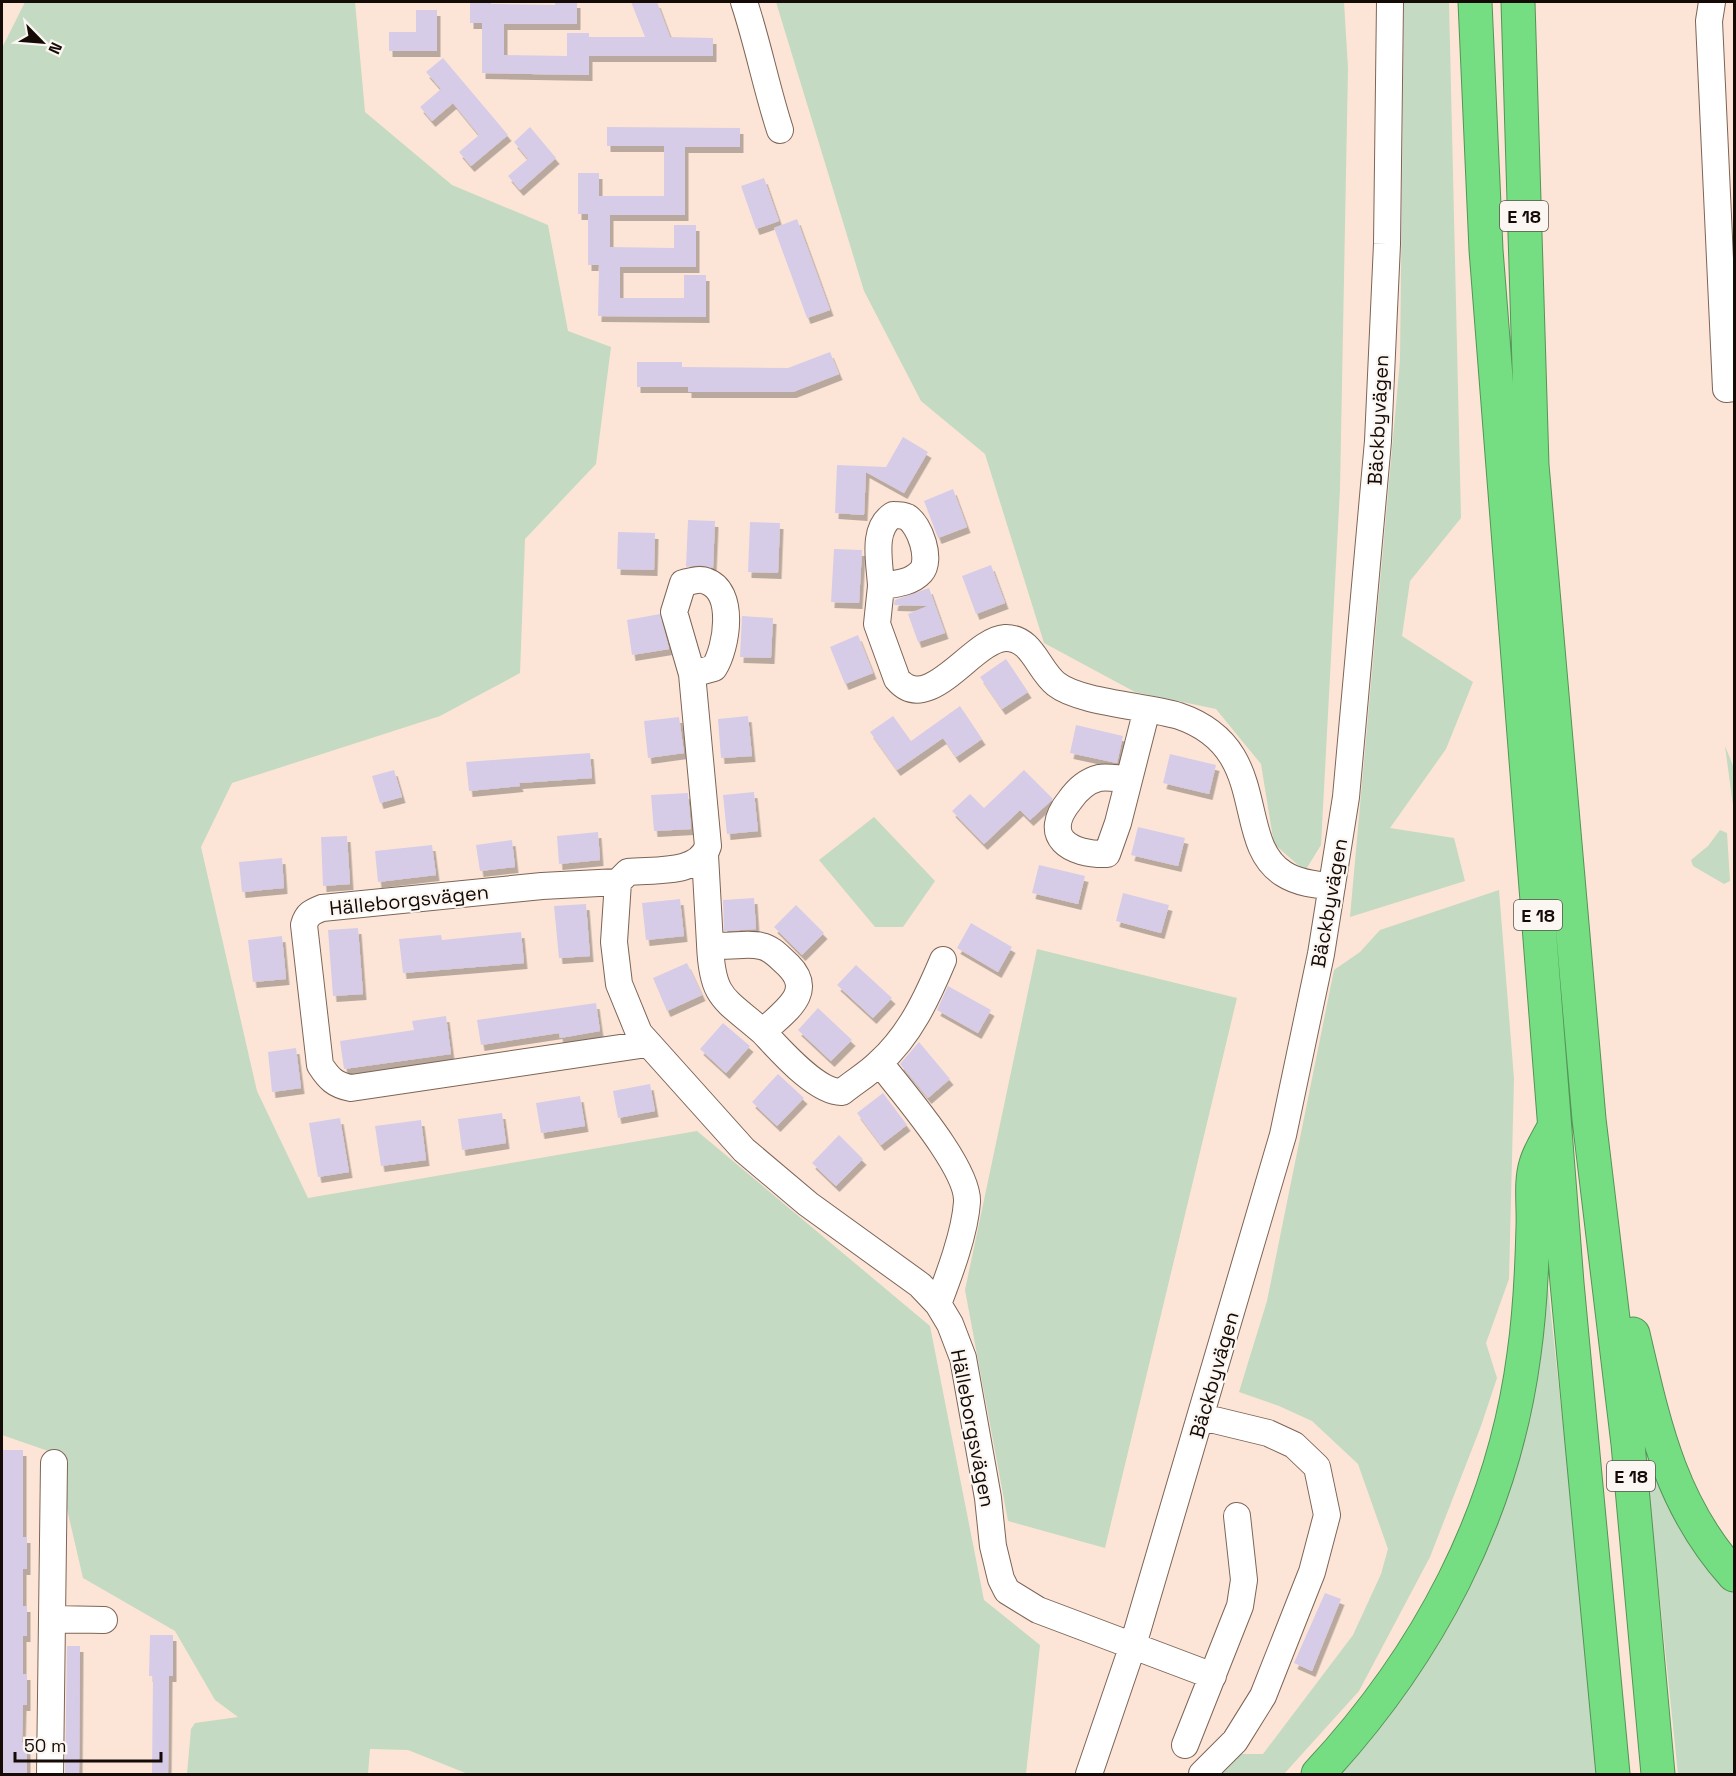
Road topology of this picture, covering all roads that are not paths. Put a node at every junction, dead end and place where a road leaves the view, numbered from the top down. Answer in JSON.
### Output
{"nodes":[{"id":1,"x":744,"y":2,"type":"edge"},
{"id":2,"x":1390,"y":2,"type":"edge"},
{"id":3,"x":1475,"y":2,"type":"edge"},
{"id":4,"x":1518,"y":2,"type":"edge"},
{"id":5,"x":1712,"y":2,"type":"edge"},
{"id":6,"x":780,"y":130,"type":"dead end"},
{"id":7,"x":1734,"y":388,"type":"edge"},
{"id":8,"x":881,"y":586,"type":"dead end"},
{"id":9,"x":692,"y":674,"type":"dead end"},
{"id":10,"x":1146,"y":709,"type":"junction"},
{"id":11,"x":1127,"y":779,"type":"dead end"},
{"id":12,"x":705,"y":855,"type":"junction"},
{"id":13,"x":618,"y":882,"type":"junction"},
{"id":14,"x":1332,"y":886,"type":"junction"},
{"id":15,"x":710,"y":944,"type":"junction"},
{"id":16,"x":943,"y":960,"type":"dead end"},
{"id":17,"x":764,"y":1032,"type":"junction"},
{"id":18,"x":647,"y":1044,"type":"junction"},
{"id":19,"x":880,"y":1063,"type":"junction"},
{"id":20,"x":1554,"y":1126,"type":"junction"},
{"id":21,"x":1606,"y":1263,"type":"junction"},
{"id":22,"x":938,"y":1304,"type":"junction"},
{"id":23,"x":1202,"y":1417,"type":"junction"},
{"id":24,"x":54,"y":1463,"type":"dead end"},
{"id":25,"x":1237,"y":1516,"type":"dead end"},
{"id":26,"x":1734,"y":1575,"type":"edge"},
{"id":27,"x":52,"y":1619,"type":"junction"},
{"id":28,"x":104,"y":1620,"type":"dead end"},
{"id":29,"x":1133,"y":1645,"type":"junction"},
{"id":30,"x":1213,"y":1676,"type":"junction"},
{"id":31,"x":1185,"y":1745,"type":"dead end"},
{"id":32,"x":50,"y":1774,"type":"edge"},
{"id":33,"x":1093,"y":1774,"type":"edge"},
{"id":34,"x":1202,"y":1774,"type":"edge"},
{"id":35,"x":1318,"y":1774,"type":"edge"},
{"id":36,"x":1613,"y":1774,"type":"edge"},
{"id":37,"x":1658,"y":1774,"type":"edge"}],
"edges":[{"from":1,"to":6,"type":"street"},
{"from":2,"to":14,"type":"street","name":"Bäckbyvägen"},
{"from":3,"to":20,"type":"highway","number":"E 18"},
{"from":4,"to":21,"type":"highway","number":"E 18"},
{"from":5,"to":7,"type":"street"},
{"from":8,"to":10,"type":"street"},
{"from":9,"to":12,"type":"street"},
{"from":10,"to":11,"type":"street"},
{"from":10,"to":14,"type":"street"},
{"from":12,"to":13,"type":"street"},
{"from":12,"to":15,"type":"street"},
{"from":13,"to":18,"type":"street","name":"Hälleborgsvägen"},
{"from":13,"to":18,"type":"street","name":"Hälleborgsvägen"},
{"from":14,"to":23,"type":"street","name":"Bäckbyvägen"},
{"from":15,"to":17,"type":"street"},
{"from":15,"to":17,"type":"street"},
{"from":16,"to":19,"type":"street"},
{"from":17,"to":19,"type":"street"},
{"from":18,"to":22,"type":"street","name":"Hälleborgsvägen"},
{"from":19,"to":22,"type":"street"},
{"from":20,"to":35,"type":"highway"},
{"from":20,"to":36,"type":"highway","number":"E 18"},
{"from":21,"to":26,"type":"highway","number":"E 18"},
{"from":21,"to":37,"type":"highway","number":"E 18"},
{"from":22,"to":29,"type":"street","name":"Hälleborgsvägen"},
{"from":23,"to":29,"type":"street","name":"Bäckbyvägen"},
{"from":23,"to":34,"type":"street"},
{"from":24,"to":27,"type":"street"},
{"from":25,"to":30,"type":"street"},
{"from":27,"to":28,"type":"street"},
{"from":27,"to":32,"type":"street"},
{"from":29,"to":30,"type":"street","name":"Hälleborgsvägen"},
{"from":29,"to":33,"type":"street","name":"Bäckbyvägen"},
{"from":30,"to":31,"type":"street"}]}
